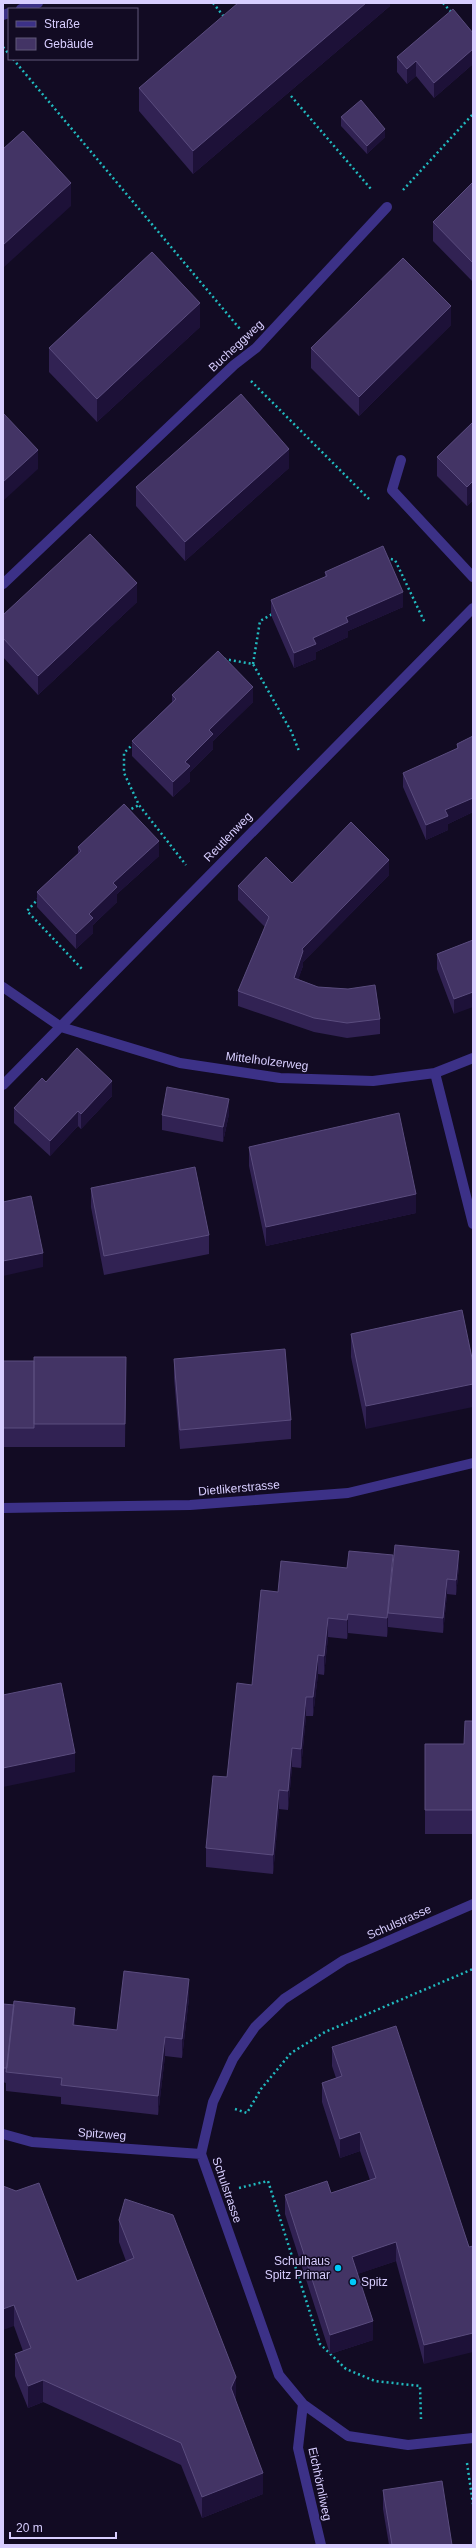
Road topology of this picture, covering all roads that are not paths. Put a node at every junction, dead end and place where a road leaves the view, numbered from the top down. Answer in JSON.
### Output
{"nodes":[{"id":1,"x":38,"y":3,"type":"edge"},
{"id":2,"x":24,"y":8,"type":"edge"},
{"id":3,"x":387,"y":207,"type":"road end"},
{"id":4,"x":401,"y":460,"type":"dead end"},
{"id":5,"x":473,"y":577,"type":"edge"},
{"id":6,"x":3,"y":584,"type":"edge"},
{"id":7,"x":473,"y":608,"type":"edge"},
{"id":8,"x":3,"y":987,"type":"edge"},
{"id":9,"x":61,"y":1027,"type":"junction"},
{"id":10,"x":473,"y":1058,"type":"edge"},
{"id":11,"x":435,"y":1073,"type":"junction"},
{"id":12,"x":3,"y":1085,"type":"edge"},
{"id":13,"x":473,"y":1224,"type":"edge"},
{"id":14,"x":473,"y":1463,"type":"edge"},
{"id":15,"x":3,"y":1508,"type":"edge"},
{"id":16,"x":473,"y":1904,"type":"edge"},
{"id":17,"x":3,"y":2134,"type":"edge"},
{"id":18,"x":201,"y":2154,"type":"junction"},
{"id":19,"x":303,"y":2404,"type":"junction"},
{"id":20,"x":468,"y":2438,"type":"edge"},
{"id":21,"x":321,"y":2545,"type":"edge"}],
"edges":[{"from":1,"to":2,"type":"street"},
{"from":3,"to":6,"type":"street","name":"Bucheggweg"},
{"from":4,"to":5,"type":"street"},
{"from":7,"to":9,"type":"street","name":"Reutlenweg"},
{"from":8,"to":9,"type":"street","name":"Mittelholzerweg"},
{"from":9,"to":11,"type":"street","name":"Mittelholzerweg"},
{"from":9,"to":12,"type":"street","name":"Reutlenweg"},
{"from":10,"to":11,"type":"street","name":"Mittelholzerweg"},
{"from":11,"to":13,"type":"street"},
{"from":14,"to":15,"type":"street","name":"Dietlikerstrasse"},
{"from":16,"to":18,"type":"street","name":"Schulstrasse"},
{"from":17,"to":18,"type":"street","name":"Spitzweg"},
{"from":18,"to":19,"type":"street","name":"Schulstrasse"},
{"from":19,"to":20,"type":"street","name":"Schulstrasse"},
{"from":19,"to":21,"type":"street","name":"Eichhörnliweg"}]}
